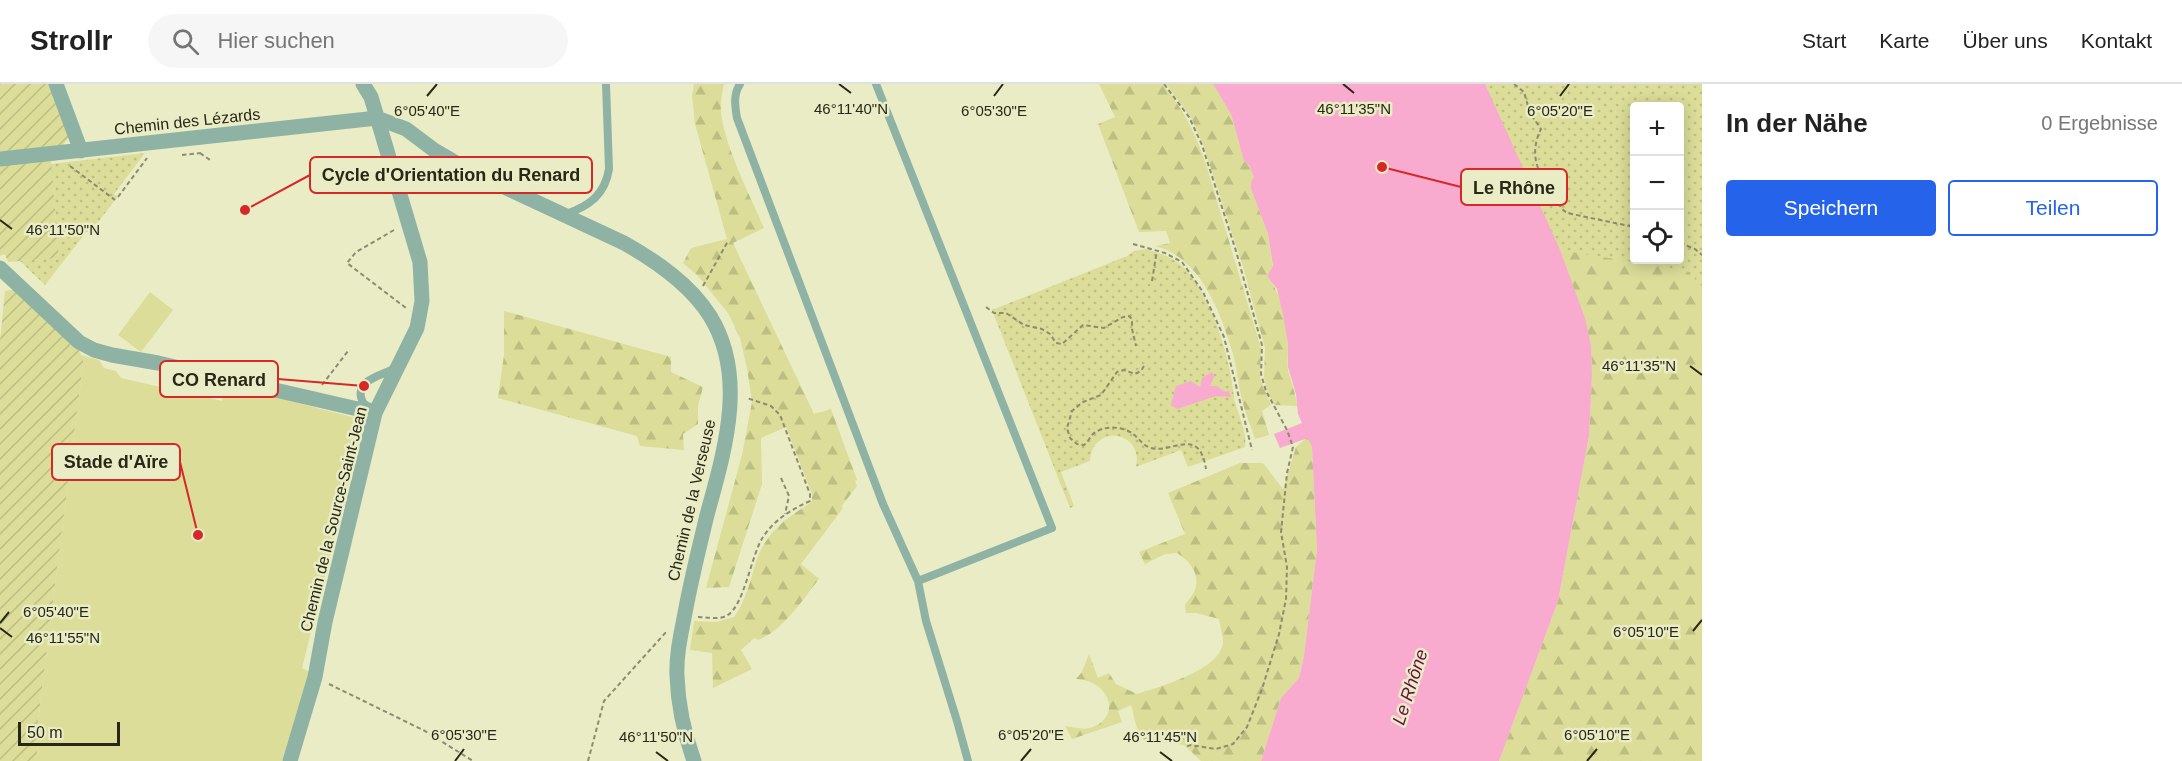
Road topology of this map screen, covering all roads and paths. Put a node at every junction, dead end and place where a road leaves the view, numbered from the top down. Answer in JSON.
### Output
{"nodes":[{"id":1,"x":56,"y":84,"type":"edge"},
{"id":2,"x":363,"y":84,"type":"edge"},
{"id":3,"x":606,"y":84,"type":"edge"},
{"id":4,"x":741,"y":84,"type":"edge"},
{"id":5,"x":876,"y":84,"type":"edge"},
{"id":6,"x":1164,"y":84,"type":"edge"},
{"id":7,"x":1514,"y":84,"type":"edge"},
{"id":8,"x":377,"y":118,"type":"junction"},
{"id":9,"x":81,"y":151,"type":"junction"},
{"id":10,"x":201,"y":153,"type":"dead end"},
{"id":11,"x":183,"y":155,"type":"dead end"},
{"id":12,"x":156,"y":157,"type":"dead end"},
{"id":13,"x":0,"y":159,"type":"edge"},
{"id":14,"x":63,"y":160,"type":"dead end"},
{"id":15,"x":117,"y":197,"type":"dead end"},
{"id":16,"x":115,"y":200,"type":"dead end"},
{"id":17,"x":565,"y":214,"type":"junction"},
{"id":18,"x":1630,"y":226,"type":"edge"},
{"id":19,"x":397,"y":228,"type":"dead end"},
{"id":20,"x":728,"y":241,"type":"dead end"},
{"id":21,"x":1133,"y":244,"type":"dead end"},
{"id":22,"x":1684,"y":245,"type":"edge"},
{"id":23,"x":1157,"y":250,"type":"junction"},
{"id":24,"x":1702,"y":255,"type":"edge"},
{"id":25,"x":2,"y":276,"type":"edge"},
{"id":26,"x":1152,"y":281,"type":"dead end"},
{"id":27,"x":703,"y":286,"type":"dead end"},
{"id":28,"x":403,"y":306,"type":"dead end"},
{"id":29,"x":986,"y":307,"type":"dead end"},
{"id":30,"x":1136,"y":346,"type":"dead end"},
{"id":31,"x":348,"y":351,"type":"dead end"},
{"id":32,"x":1144,"y":366,"type":"dead end"},
{"id":33,"x":397,"y":367,"type":"junction"},
{"id":34,"x":322,"y":385,"type":"dead end"},
{"id":35,"x":747,"y":398,"type":"dead end"},
{"id":36,"x":377,"y":410,"type":"junction"},
{"id":37,"x":1252,"y":450,"type":"dead end"},
{"id":38,"x":1206,"y":469,"type":"dead end"},
{"id":39,"x":781,"y":478,"type":"dead end"},
{"id":40,"x":785,"y":514,"type":"junction"},
{"id":41,"x":918,"y":581,"type":"junction"},
{"id":42,"x":692,"y":617,"type":"dead end"},
{"id":43,"x":682,"y":630,"type":"junction"},
{"id":44,"x":315,"y":677,"type":"junction"},
{"id":45,"x":1186,"y":747,"type":"dead end"},
{"id":46,"x":290,"y":761,"type":"edge"},
{"id":47,"x":473,"y":761,"type":"edge"},
{"id":48,"x":588,"y":761,"type":"edge"},
{"id":49,"x":694,"y":761,"type":"edge"},
{"id":50,"x":968,"y":761,"type":"edge"}],
"edges":[{"from":1,"to":9,"type":"street"},
{"from":2,"to":8,"type":"street"},
{"from":3,"to":17,"type":"lane"},
{"from":4,"to":41,"type":"lane"},
{"from":5,"to":41,"type":"lane"},
{"from":6,"to":45,"type":"path"},
{"from":7,"to":18,"type":"path"},
{"from":8,"to":9,"type":"street","name":"Chemin des Lézards"},
{"from":8,"to":17,"type":"street","name":"Chemin de la Verseuse"},
{"from":8,"to":33,"type":"street","name":"Chemin de la Source-Saint-Jean"},
{"from":9,"to":13,"type":"street","name":"Chemin des Lézards"},
{"from":10,"to":11,"type":"path"},
{"from":12,"to":15,"type":"path"},
{"from":14,"to":16,"type":"path"},
{"from":17,"to":43,"type":"street","name":"Chemin de la Verseuse"},
{"from":19,"to":28,"type":"path"},
{"from":20,"to":27,"type":"path"},
{"from":21,"to":23,"type":"path"},
{"from":22,"to":24,"type":"path"},
{"from":23,"to":26,"type":"path"},
{"from":23,"to":37,"type":"path"},
{"from":25,"to":36,"type":"street"},
{"from":29,"to":30,"type":"path"},
{"from":31,"to":34,"type":"path"},
{"from":32,"to":38,"type":"path"},
{"from":33,"to":36,"type":"street","name":"Chemin de la Source-Saint-Jean"},
{"from":33,"to":36,"type":"lane"},
{"from":35,"to":40,"type":"path"},
{"from":36,"to":44,"type":"street","name":"Chemin de la Source-Saint-Jean"},
{"from":39,"to":40,"type":"path"},
{"from":40,"to":42,"type":"path"},
{"from":41,"to":50,"type":"lane"},
{"from":43,"to":48,"type":"path"},
{"from":43,"to":49,"type":"street","name":"Chemin de la Verseuse"},
{"from":44,"to":46,"type":"street","name":"Chemin de la Source-Saint-Jean"},
{"from":44,"to":47,"type":"path"}]}
